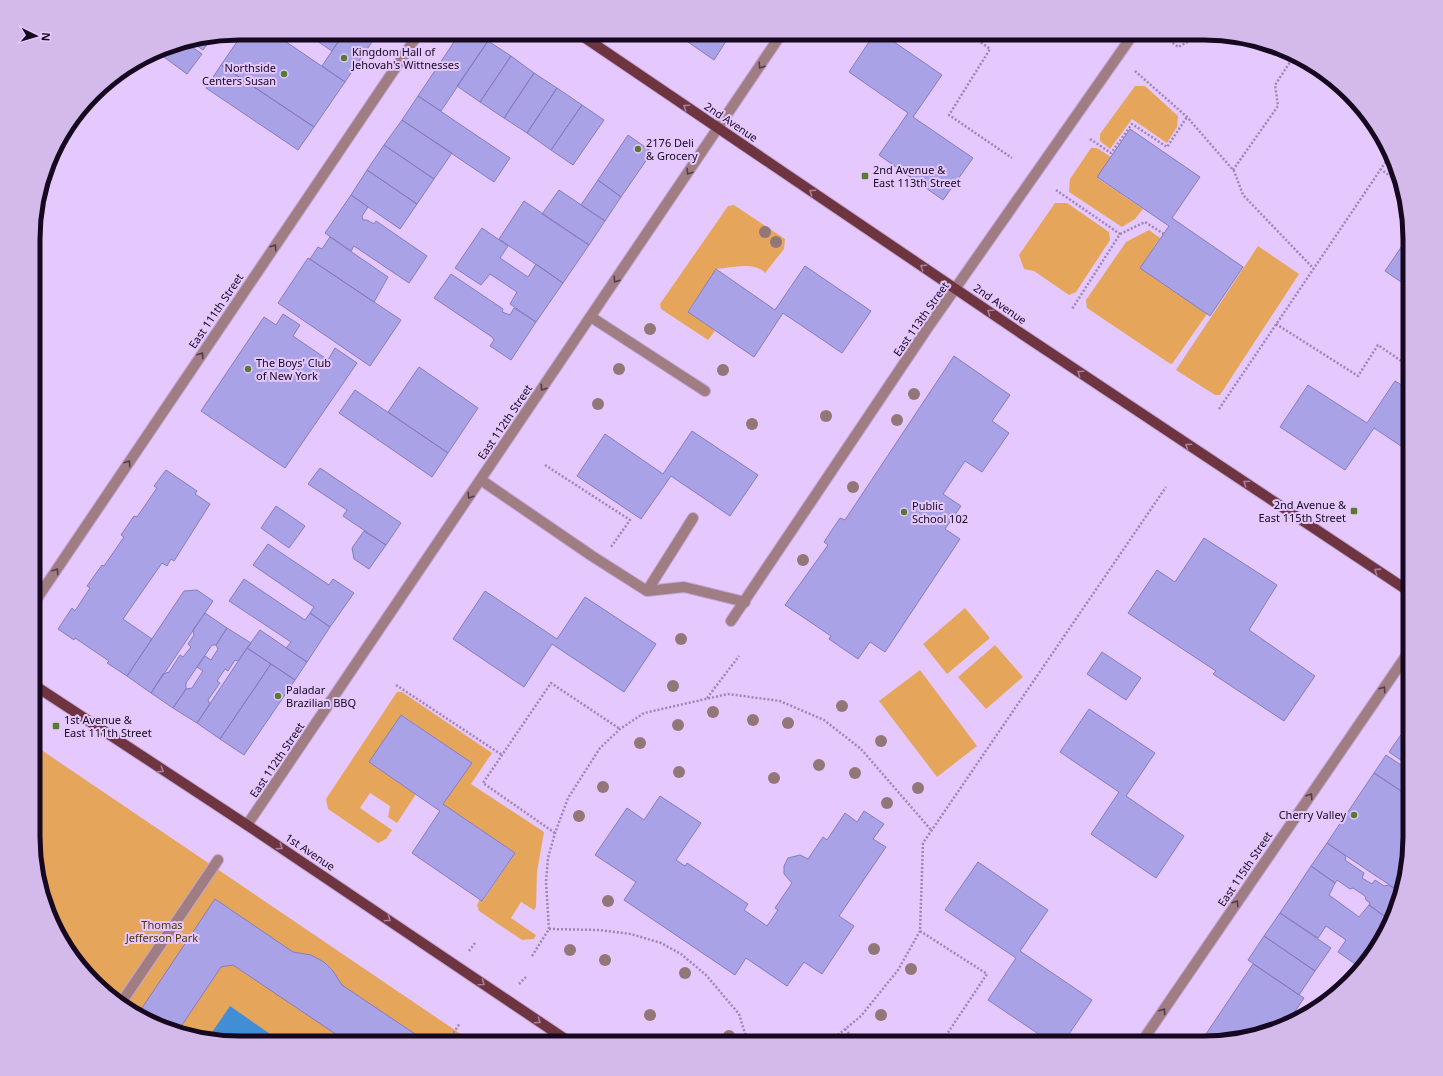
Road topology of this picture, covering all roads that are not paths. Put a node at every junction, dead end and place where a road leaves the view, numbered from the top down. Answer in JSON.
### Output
{"nodes":[{"id":1,"x":414,"y":40,"type":"edge"},
{"id":2,"x":588,"y":40,"type":"edge"},
{"id":3,"x":777,"y":40,"type":"edge"},
{"id":4,"x":1129,"y":40,"type":"edge"},
{"id":5,"x":718,"y":128,"type":"junction"},
{"id":6,"x":956,"y":289,"type":"junction"},
{"id":7,"x":591,"y":317,"type":"junction"},
{"id":8,"x":705,"y":391,"type":"dead end"},
{"id":9,"x":481,"y":480,"type":"junction"},
{"id":10,"x":693,"y":518,"type":"dead end"},
{"id":11,"x":1403,"y":587,"type":"edge"},
{"id":12,"x":647,"y":591,"type":"junction"},
{"id":13,"x":40,"y":594,"type":"edge"},
{"id":14,"x":744,"y":602,"type":"junction"},
{"id":15,"x":731,"y":621,"type":"dead end"},
{"id":16,"x":1403,"y":660,"type":"edge"},
{"id":17,"x":40,"y":689,"type":"edge"},
{"id":18,"x":248,"y":825,"type":"junction"},
{"id":19,"x":218,"y":860,"type":"dead end"},
{"id":20,"x":124,"y":999,"type":"edge"},
{"id":21,"x":561,"y":1036,"type":"edge"},
{"id":22,"x":1146,"y":1036,"type":"edge"}],
"edges":[{"from":13,"to":1,"type":"street","name":"East 111th Street","one_way":true},
{"from":5,"to":2,"type":"main road","name":"2nd Avenue","one_way":true},
{"from":3,"to":5,"type":"street","name":"East 112th Street","one_way":true},
{"from":4,"to":6,"type":"street","name":"East 113th Street"},
{"from":6,"to":5,"type":"main road","name":"2nd Avenue","one_way":true},
{"from":5,"to":7,"type":"street","name":"East 112th Street","one_way":true},
{"from":11,"to":6,"type":"main road","name":"2nd Avenue","one_way":true},
{"from":6,"to":14,"type":"street","name":"East 113th Street"},
{"from":7,"to":8,"type":"street"},
{"from":7,"to":9,"type":"street","name":"East 112th Street","one_way":true},
{"from":9,"to":12,"type":"street"},
{"from":9,"to":18,"type":"street","name":"East 112th Street","one_way":true},
{"from":10,"to":12,"type":"street"},
{"from":12,"to":14,"type":"street"},
{"from":14,"to":15,"type":"street","name":"East 113th Street"},
{"from":22,"to":16,"type":"street","name":"East 115th Street","one_way":true},
{"from":17,"to":18,"type":"main road","name":"1st Avenue","one_way":true},
{"from":18,"to":21,"type":"main road","name":"1st Avenue","one_way":true},
{"from":19,"to":20,"type":"street"}]}
